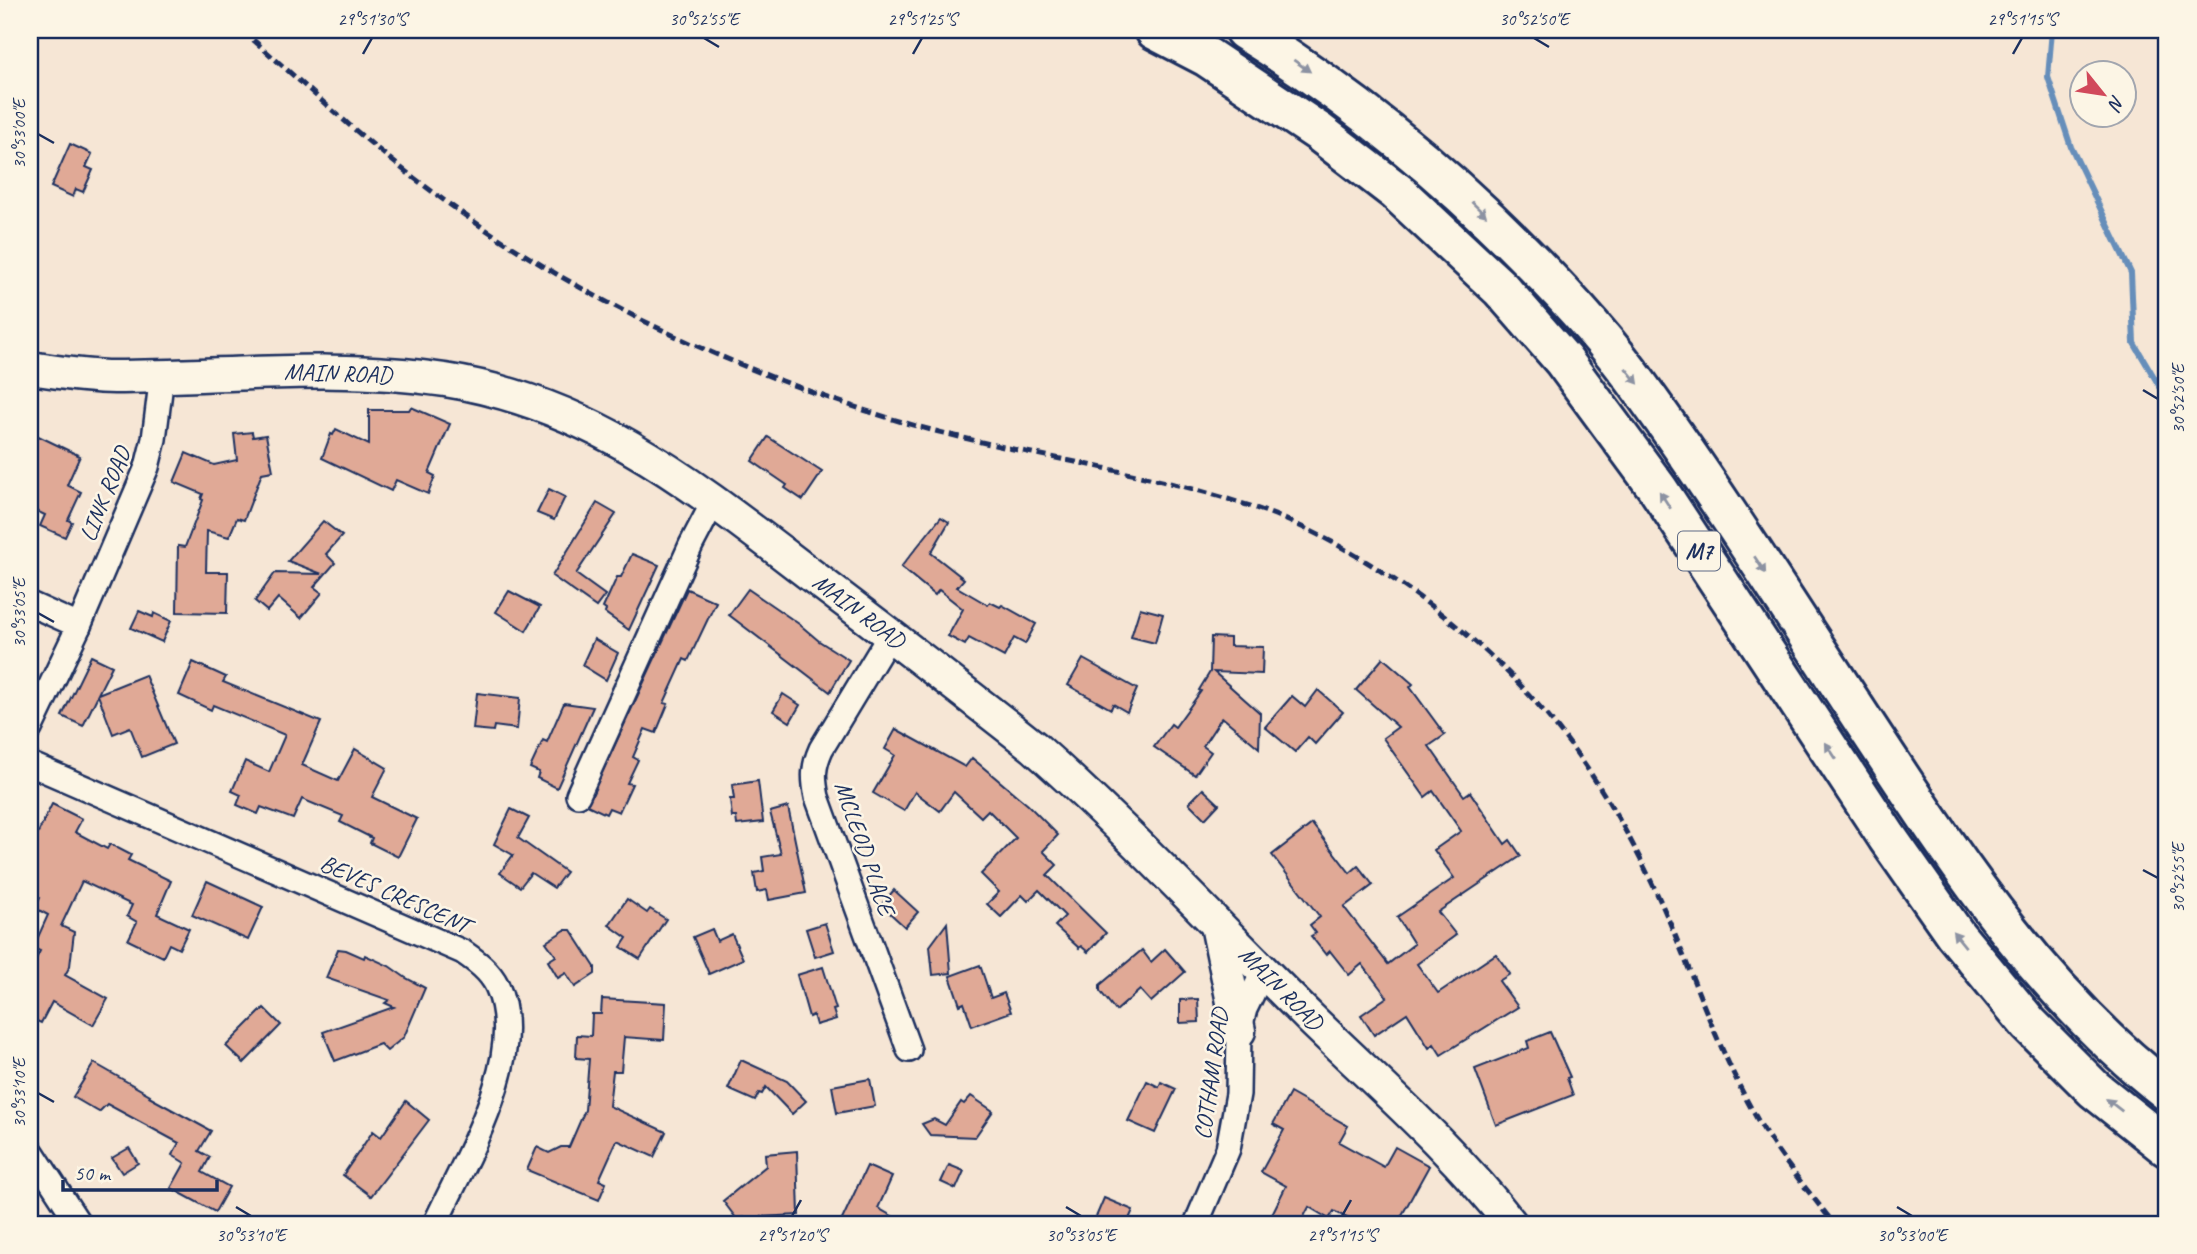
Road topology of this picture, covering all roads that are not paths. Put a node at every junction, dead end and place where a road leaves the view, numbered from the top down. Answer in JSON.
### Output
{"nodes":[{"id":1,"x":1155,"y":30,"type":"edge"},
{"id":2,"x":1244,"y":30,"type":"edge"},
{"id":3,"x":30,"y":368,"type":"edge"},
{"id":4,"x":162,"y":375,"type":"junction"},
{"id":5,"x":714,"y":501,"type":"junction"},
{"id":6,"x":30,"y":604,"type":"edge"},
{"id":7,"x":79,"y":626,"type":"junction"},
{"id":8,"x":890,"y":635,"type":"junction"},
{"id":9,"x":30,"y":729,"type":"edge"},
{"id":10,"x":30,"y":764,"type":"edge"},
{"id":11,"x":578,"y":795,"type":"dead end"},
{"id":12,"x":1217,"y":925,"type":"junction"},
{"id":13,"x":1264,"y":970,"type":"junction"},
{"id":14,"x":1239,"y":1031,"type":"junction"},
{"id":15,"x":909,"y":1050,"type":"dead end"},
{"id":16,"x":2167,"y":1091,"type":"edge"},
{"id":17,"x":2167,"y":1147,"type":"edge"},
{"id":18,"x":30,"y":1149,"type":"edge"},
{"id":19,"x":79,"y":1224,"type":"edge"},
{"id":20,"x":435,"y":1224,"type":"edge"},
{"id":21,"x":1196,"y":1224,"type":"edge"},
{"id":22,"x":1511,"y":1224,"type":"edge"}],
"edges":[{"from":17,"to":1,"type":"highway","number":"M7","one_way":true},
{"from":2,"to":16,"type":"highway","number":"M7","one_way":true},
{"from":3,"to":4,"type":"main road","name":"MAIN ROAD"},
{"from":4,"to":5,"type":"main road","name":"MAIN ROAD"},
{"from":4,"to":7,"type":"street","name":"LINK ROAD"},
{"from":5,"to":8,"type":"main road","name":"MAIN ROAD"},
{"from":5,"to":11,"type":"street"},
{"from":6,"to":7,"type":"street"},
{"from":7,"to":9,"type":"street","name":"LINK ROAD"},
{"from":8,"to":12,"type":"main road","name":"MAIN ROAD"},
{"from":8,"to":15,"type":"street","name":"MCLEOD PLACE"},
{"from":10,"to":20,"type":"street","name":"BEVES CRESCENT"},
{"from":12,"to":13,"type":"main road","name":"MAIN ROAD"},
{"from":12,"to":14,"type":"main road"},
{"from":13,"to":14,"type":"street","name":"COTHAM ROAD"},
{"from":13,"to":22,"type":"main road","name":"MAIN ROAD"},
{"from":14,"to":21,"type":"street","name":"COTHAM ROAD"},
{"from":18,"to":19,"type":"street"}]}
